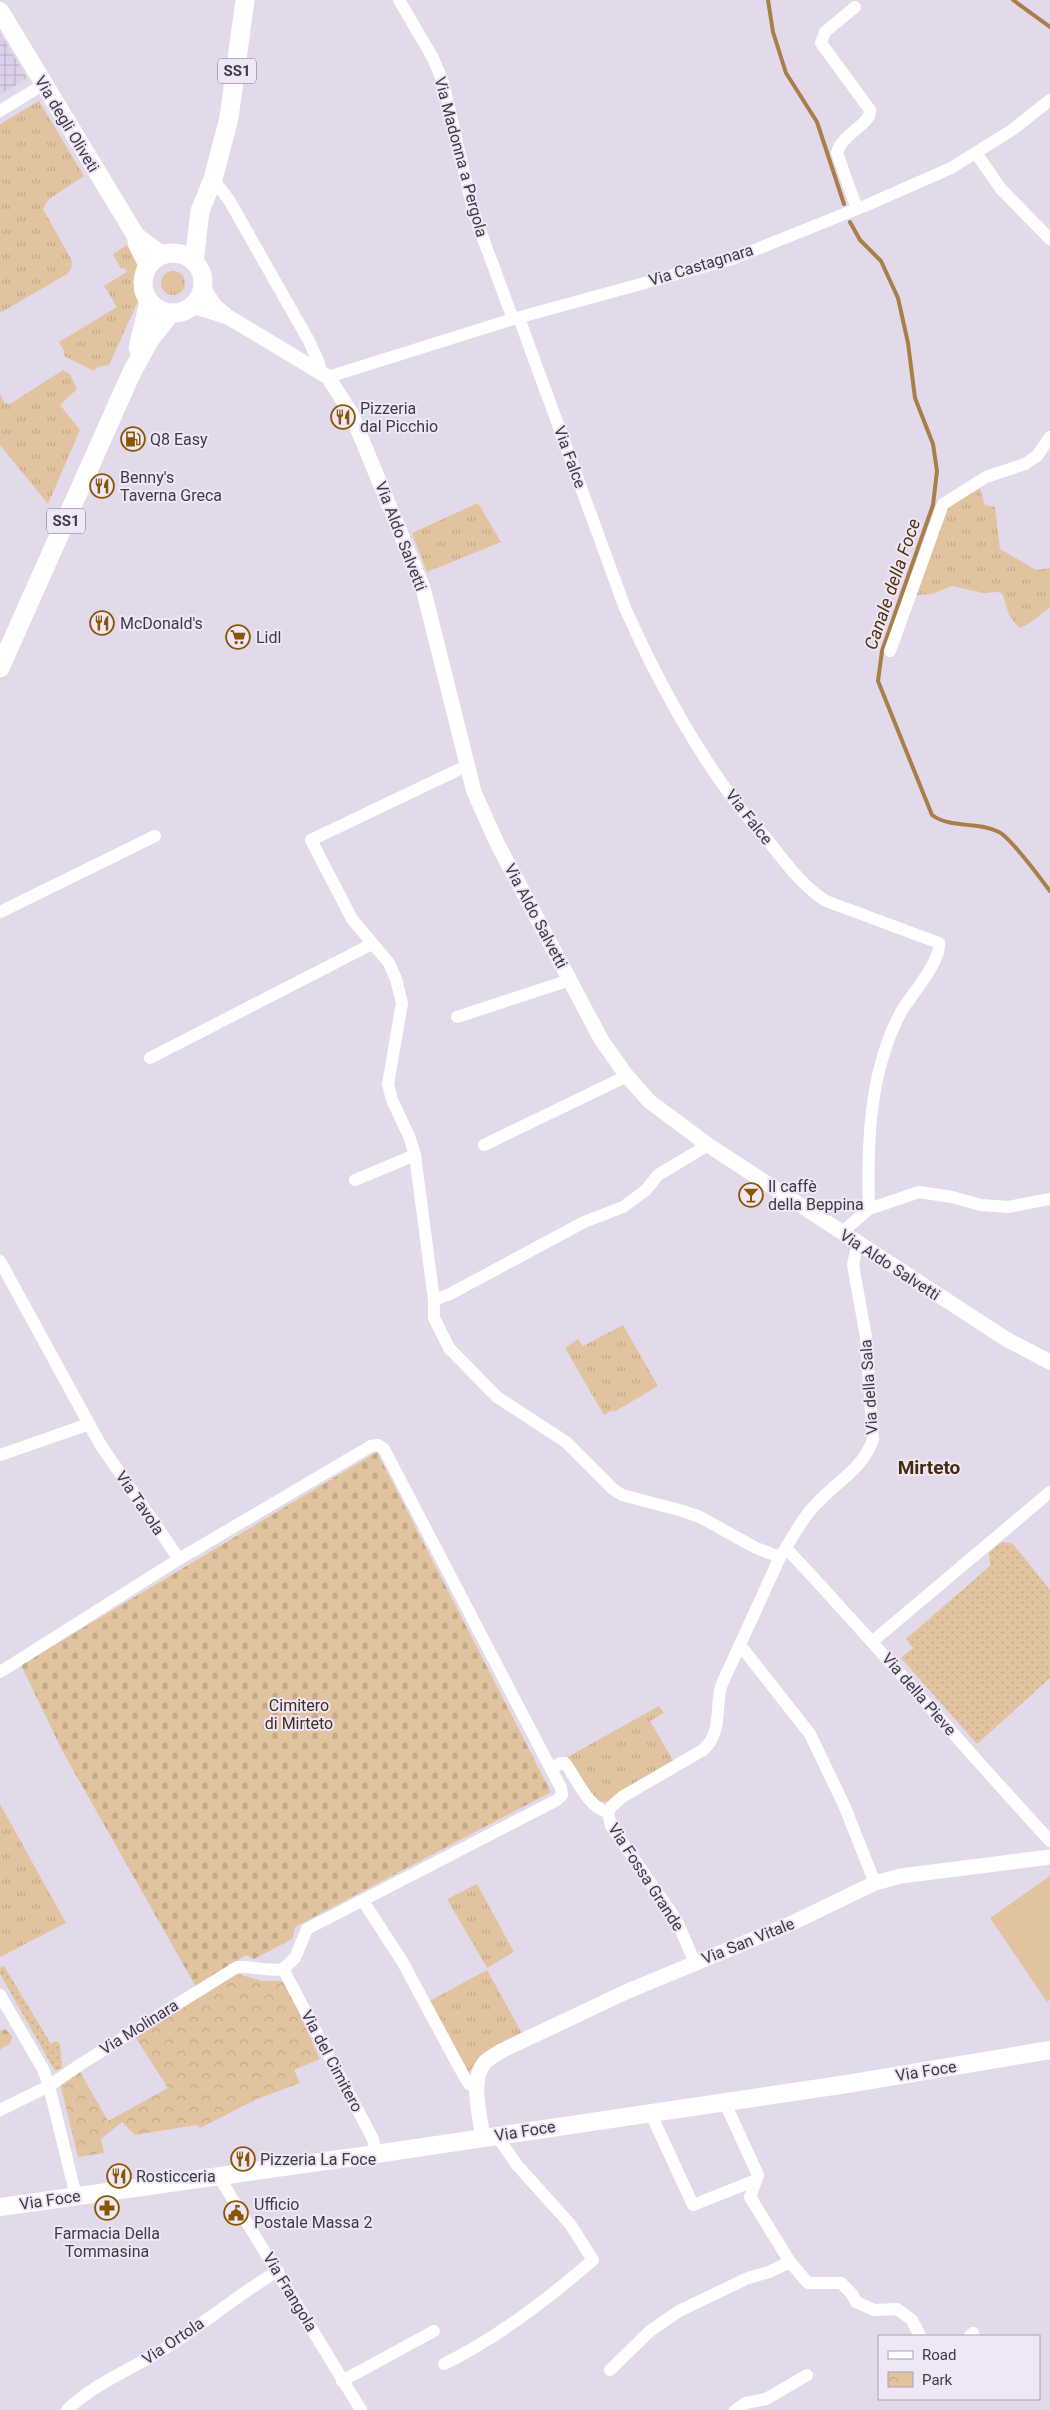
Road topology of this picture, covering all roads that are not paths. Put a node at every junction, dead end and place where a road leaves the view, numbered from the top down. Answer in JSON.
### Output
{"nodes":[{"id":1,"x":245,"y":0,"type":"edge"},
{"id":2,"x":399,"y":0,"type":"edge"},
{"id":3,"x":855,"y":7,"type":"dead end"},
{"id":4,"x":0,"y":10,"type":"edge"},
{"id":5,"x":44,"y":84,"type":"junction"},
{"id":6,"x":1050,"y":100,"type":"edge"},
{"id":7,"x":0,"y":111,"type":"edge"},
{"id":8,"x":976,"y":153,"type":"junction"},
{"id":9,"x":213,"y":179,"type":"junction"},
{"id":10,"x":857,"y":209,"type":"junction"},
{"id":11,"x":200,"y":211,"type":"junction"},
{"id":12,"x":1050,"y":239,"type":"edge"},
{"id":13,"x":161,"y":258,"type":"junction"},
{"id":14,"x":194,"y":262,"type":"junction"},
{"id":15,"x":203,"y":288,"type":"junction"},
{"id":16,"x":149,"y":302,"type":"junction"},
{"id":17,"x":193,"y":306,"type":"junction"},
{"id":18,"x":170,"y":314,"type":"junction"},
{"id":19,"x":228,"y":317,"type":"junction"},
{"id":20,"x":516,"y":319,"type":"junction"},
{"id":21,"x":131,"y":374,"type":"junction"},
{"id":22,"x":324,"y":375,"type":"junction"},
{"id":23,"x":1050,"y":437,"type":"edge"},
{"id":24,"x":890,"y":650,"type":"dead end"},
{"id":25,"x":0,"y":668,"type":"edge"},
{"id":26,"x":466,"y":766,"type":"junction"},
{"id":27,"x":156,"y":836,"type":"dead end"},
{"id":28,"x":0,"y":912,"type":"edge"},
{"id":29,"x":372,"y":944,"type":"junction"},
{"id":30,"x":570,"y":980,"type":"junction"},
{"id":31,"x":457,"y":1017,"type":"dead end"},
{"id":32,"x":150,"y":1058,"type":"dead end"},
{"id":33,"x":627,"y":1076,"type":"junction"},
{"id":34,"x":484,"y":1144,"type":"dead end"},
{"id":35,"x":708,"y":1146,"type":"junction"},
{"id":36,"x":415,"y":1156,"type":"junction"},
{"id":37,"x":355,"y":1180,"type":"dead end"},
{"id":38,"x":1050,"y":1199,"type":"edge"},
{"id":39,"x":868,"y":1209,"type":"junction"},
{"id":40,"x":841,"y":1233,"type":"junction"},
{"id":41,"x":860,"y":1246,"type":"junction"},
{"id":42,"x":0,"y":1261,"type":"edge"},
{"id":43,"x":434,"y":1300,"type":"junction"},
{"id":44,"x":1050,"y":1362,"type":"edge"},
{"id":45,"x":89,"y":1424,"type":"junction"},
{"id":46,"x":0,"y":1455,"type":"edge"},
{"id":47,"x":1050,"y":1492,"type":"edge"},
{"id":48,"x":783,"y":1553,"type":"junction"},
{"id":49,"x":179,"y":1559,"type":"junction"},
{"id":50,"x":872,"y":1640,"type":"junction"},
{"id":51,"x":740,"y":1645,"type":"junction"},
{"id":52,"x":0,"y":1672,"type":"edge"},
{"id":53,"x":551,"y":1769,"type":"junction"},
{"id":54,"x":608,"y":1812,"type":"junction"},
{"id":55,"x":1050,"y":1841,"type":"edge"},
{"id":56,"x":1050,"y":1856,"type":"edge"},
{"id":57,"x":876,"y":1883,"type":"junction"},
{"id":58,"x":363,"y":1901,"type":"junction"},
{"id":59,"x":695,"y":1963,"type":"junction"},
{"id":60,"x":283,"y":1969,"type":"junction"},
{"id":61,"x":0,"y":1995,"type":"edge"},
{"id":62,"x":1050,"y":2050,"type":"edge"},
{"id":63,"x":49,"y":2086,"type":"junction"},
{"id":64,"x":477,"y":2088,"type":"junction"},
{"id":65,"x":724,"y":2101,"type":"junction"},
{"id":66,"x":0,"y":2110,"type":"edge"},
{"id":67,"x":650,"y":2112,"type":"junction"},
{"id":68,"x":490,"y":2137,"type":"junction"},
{"id":69,"x":376,"y":2154,"type":"junction"},
{"id":70,"x":218,"y":2175,"type":"junction"},
{"id":71,"x":756,"y":2180,"type":"junction"},
{"id":72,"x":76,"y":2196,"type":"junction"},
{"id":73,"x":0,"y":2207,"type":"edge"},
{"id":74,"x":790,"y":2262,"type":"junction"},
{"id":75,"x":278,"y":2272,"type":"junction"},
{"id":76,"x":434,"y":2331,"type":"dead end"},
{"id":77,"x":920,"y":2335,"type":"edge"},
{"id":78,"x":444,"y":2364,"type":"dead end"},
{"id":79,"x":610,"y":2370,"type":"dead end"},
{"id":80,"x":807,"y":2375,"type":"dead end"},
{"id":81,"x":342,"y":2381,"type":"junction"},
{"id":82,"x":67,"y":2410,"type":"edge"},
{"id":83,"x":361,"y":2410,"type":"edge"},
{"id":84,"x":735,"y":2410,"type":"edge"}],
"edges":[{"from":1,"to":9,"type":"main road","number":"SS1"},
{"from":2,"to":20,"type":"street","name":"Via Madonna a Pergola"},
{"from":3,"to":10,"type":"street"},
{"from":4,"to":5,"type":"main road","name":"Via degli Oliveti"},
{"from":5,"to":7,"type":"street"},
{"from":5,"to":13,"type":"main road","name":"Via degli Oliveti"},
{"from":6,"to":8,"type":"street","name":"Via Castagnara"},
{"from":8,"to":10,"type":"street","name":"Via Castagnara"},
{"from":8,"to":12,"type":"street"},
{"from":9,"to":11,"type":"main road","number":"SS1"},
{"from":9,"to":22,"type":"street"},
{"from":10,"to":20,"type":"street","name":"Via Castagnara"},
{"from":11,"to":13,"type":"main road","number":"SS1"},
{"from":11,"to":14,"type":"main road","number":"SS1"},
{"from":13,"to":14,"type":"main road"},
{"from":13,"to":16,"type":"main road","number":"SS1"},
{"from":14,"to":15,"type":"main road","number":"SS1"},
{"from":15,"to":17,"type":"main road"},
{"from":15,"to":19,"type":"street","name":"Via Aldo Salvetti"},
{"from":16,"to":18,"type":"main road"},
{"from":16,"to":21,"type":"main road","number":"SS1"},
{"from":17,"to":18,"type":"main road"},
{"from":17,"to":19,"type":"street","name":"Via Aldo Salvetti"},
{"from":18,"to":21,"type":"main road","number":"SS1"},
{"from":19,"to":22,"type":"street","name":"Via Aldo Salvetti"},
{"from":20,"to":22,"type":"street","name":"Via Castagnara"},
{"from":20,"to":39,"type":"street","name":"Via Falce"},
{"from":21,"to":25,"type":"main road","number":"SS1"},
{"from":22,"to":26,"type":"street","name":"Via Aldo Salvetti"},
{"from":23,"to":24,"type":"street"},
{"from":26,"to":29,"type":"street"},
{"from":26,"to":30,"type":"street","name":"Via Aldo Salvetti"},
{"from":27,"to":28,"type":"street"},
{"from":29,"to":32,"type":"street"},
{"from":29,"to":36,"type":"street"},
{"from":30,"to":31,"type":"street"},
{"from":30,"to":33,"type":"street","name":"Via Aldo Salvetti"},
{"from":33,"to":34,"type":"street"},
{"from":33,"to":35,"type":"street","name":"Via Aldo Salvetti"},
{"from":35,"to":40,"type":"street","name":"Via Aldo Salvetti"},
{"from":35,"to":43,"type":"street"},
{"from":36,"to":37,"type":"street"},
{"from":36,"to":43,"type":"street"},
{"from":38,"to":39,"type":"street"},
{"from":39,"to":40,"type":"street"},
{"from":40,"to":41,"type":"street","name":"Via Aldo Salvetti"},
{"from":41,"to":44,"type":"street","name":"Via Aldo Salvetti"},
{"from":41,"to":48,"type":"street","name":"Via della Sala"},
{"from":42,"to":45,"type":"street","name":"Via Tavola"},
{"from":43,"to":48,"type":"street"},
{"from":45,"to":46,"type":"street"},
{"from":45,"to":49,"type":"street","name":"Via Tavola"},
{"from":47,"to":50,"type":"street"},
{"from":48,"to":50,"type":"street","name":"Via della Pieve"},
{"from":48,"to":51,"type":"street","name":"Via della Sala"},
{"from":49,"to":52,"type":"street"},
{"from":49,"to":53,"type":"street"},
{"from":50,"to":55,"type":"street","name":"Via della Pieve"},
{"from":51,"to":54,"type":"street","name":"Via della Sala"},
{"from":51,"to":57,"type":"street"},
{"from":53,"to":54,"type":"street","name":"Via Fossa Grande"},
{"from":53,"to":58,"type":"street"},
{"from":54,"to":59,"type":"street","name":"Via Fossa Grande"},
{"from":56,"to":57,"type":"street","name":"Via San Vitale"},
{"from":57,"to":59,"type":"street","name":"Via San Vitale"},
{"from":58,"to":60,"type":"street"},
{"from":58,"to":64,"type":"street"},
{"from":59,"to":64,"type":"street","name":"Via San Vitale"},
{"from":60,"to":63,"type":"street","name":"Via Molinara"},
{"from":60,"to":69,"type":"street","name":"Via del Cimitero"},
{"from":61,"to":63,"type":"street"},
{"from":62,"to":65,"type":"main road","name":"Via Foce"},
{"from":63,"to":66,"type":"street","name":"Via Molinara"},
{"from":63,"to":72,"type":"street"},
{"from":64,"to":68,"type":"street","name":"Via San Vitale"},
{"from":65,"to":67,"type":"main road","name":"Via Foce"},
{"from":65,"to":71,"type":"street"},
{"from":67,"to":68,"type":"main road","name":"Via Foce"},
{"from":67,"to":71,"type":"street"},
{"from":68,"to":69,"type":"main road","name":"Via Foce"},
{"from":68,"to":78,"type":"street"},
{"from":69,"to":70,"type":"main road","name":"Via Foce"},
{"from":70,"to":72,"type":"main road","name":"Via Foce"},
{"from":70,"to":75,"type":"street","name":"Via Frangola"},
{"from":71,"to":74,"type":"street"},
{"from":72,"to":73,"type":"main road","name":"Via Foce"},
{"from":74,"to":77,"type":"street"},
{"from":74,"to":79,"type":"street"},
{"from":75,"to":81,"type":"street","name":"Via Frangola"},
{"from":75,"to":82,"type":"street","name":"Via Ortola"},
{"from":76,"to":81,"type":"street"},
{"from":80,"to":84,"type":"street"},
{"from":81,"to":83,"type":"street","name":"Via Frangola"}]}
